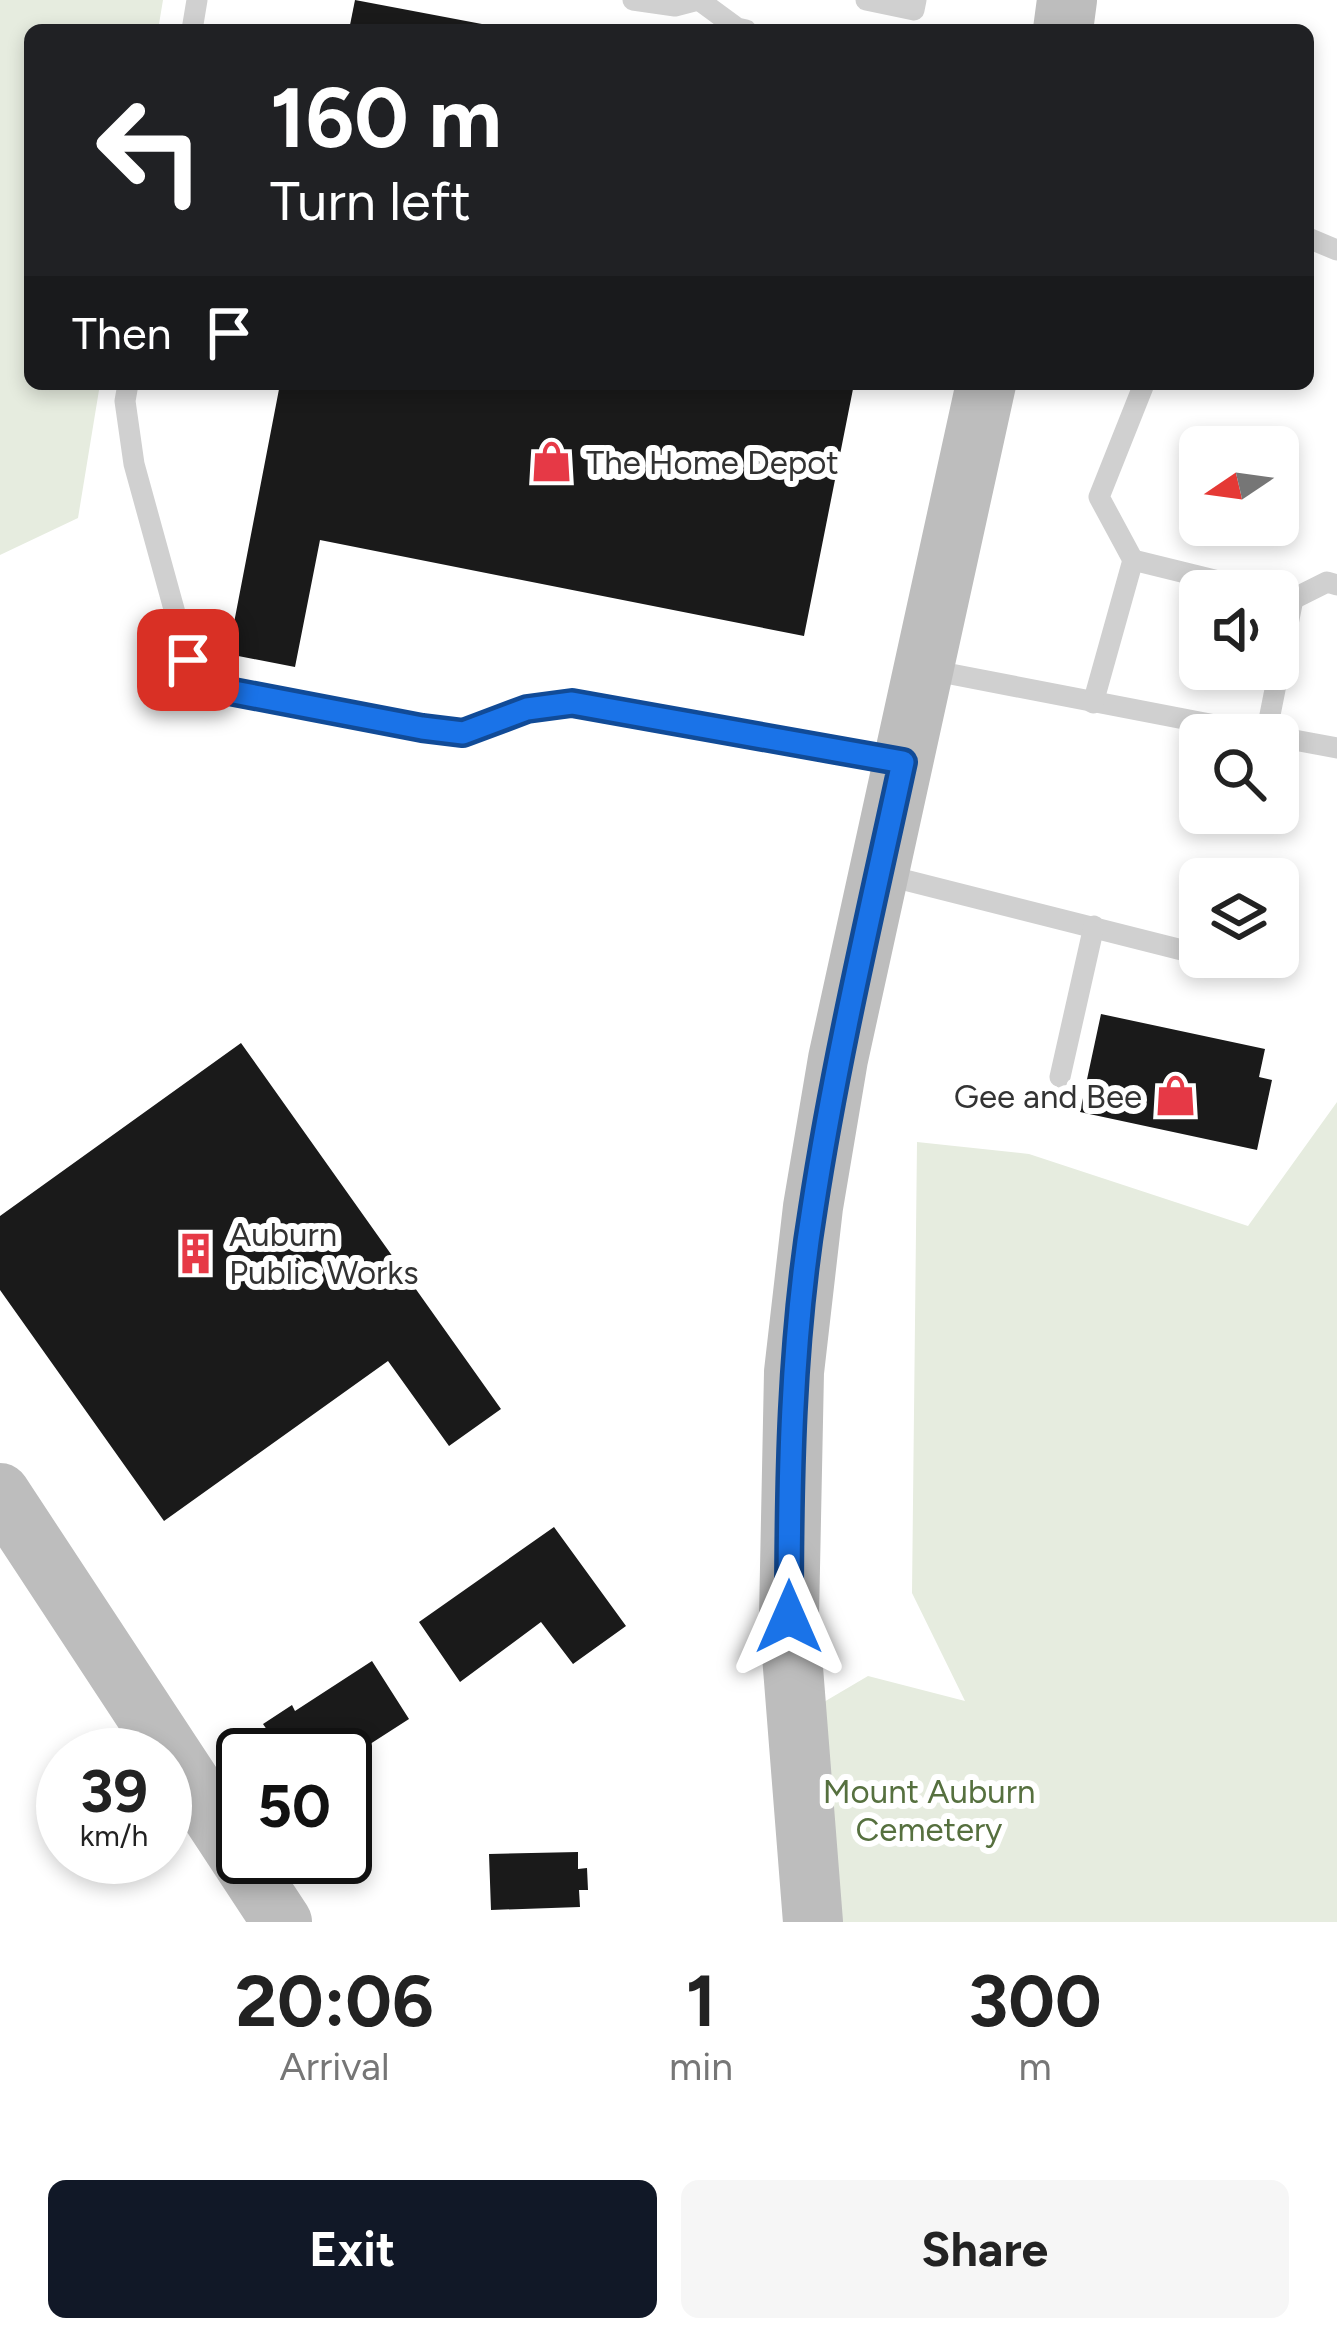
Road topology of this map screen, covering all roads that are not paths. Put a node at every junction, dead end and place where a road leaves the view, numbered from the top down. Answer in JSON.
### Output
{"nodes":[{"id":1,"x":633,"y":0,"type":"edge"},
{"id":2,"x":699,"y":0,"type":"edge"},
{"id":3,"x":866,"y":0,"type":"edge"},
{"id":4,"x":914,"y":13,"type":"edge"},
{"id":5,"x":732,"y":24,"type":"edge"},
{"id":6,"x":127,"y":390,"type":"edge"},
{"id":7,"x":985,"y":390,"type":"edge"},
{"id":8,"x":1142,"y":390,"type":"edge"},
{"id":9,"x":1133,"y":560,"type":"junction"},
{"id":10,"x":1179,"y":571,"type":"edge"},
{"id":11,"x":1337,"y":585,"type":"edge"},
{"id":12,"x":1299,"y":593,"type":"edge"},
{"id":13,"x":923,"y":669,"type":"junction"},
{"id":14,"x":1094,"y":703,"type":"junction"},
{"id":15,"x":1179,"y":719,"type":"edge"},
{"id":16,"x":1299,"y":741,"type":"edge"},
{"id":17,"x":1337,"y":748,"type":"edge"},
{"id":18,"x":903,"y":762,"type":"junction"},
{"id":19,"x":879,"y":874,"type":"junction"},
{"id":20,"x":1094,"y":926,"type":"junction"},
{"id":21,"x":1179,"y":949,"type":"edge"},
{"id":22,"x":1060,"y":1076,"type":"dead end"},
{"id":23,"x":0,"y":1493,"type":"edge"},
{"id":24,"x":282,"y":1922,"type":"edge"},
{"id":25,"x":813,"y":1922,"type":"edge"}],
"edges":[{"from":1,"to":2,"type":"lane"},
{"from":2,"to":5,"type":"lane"},
{"from":3,"to":4,"type":"lane"},
{"from":6,"to":18,"type":"lane"},
{"from":7,"to":13,"type":"main road"},
{"from":8,"to":9,"type":"lane"},
{"from":9,"to":10,"type":"lane"},
{"from":9,"to":14,"type":"lane"},
{"from":11,"to":12,"type":"lane"},
{"from":13,"to":14,"type":"lane"},
{"from":13,"to":18,"type":"main road"},
{"from":14,"to":15,"type":"lane"},
{"from":16,"to":17,"type":"lane"},
{"from":18,"to":19,"type":"main road"},
{"from":19,"to":20,"type":"lane"},
{"from":19,"to":25,"type":"main road"},
{"from":20,"to":21,"type":"lane"},
{"from":20,"to":22,"type":"lane"},
{"from":23,"to":24,"type":"main road"}]}
